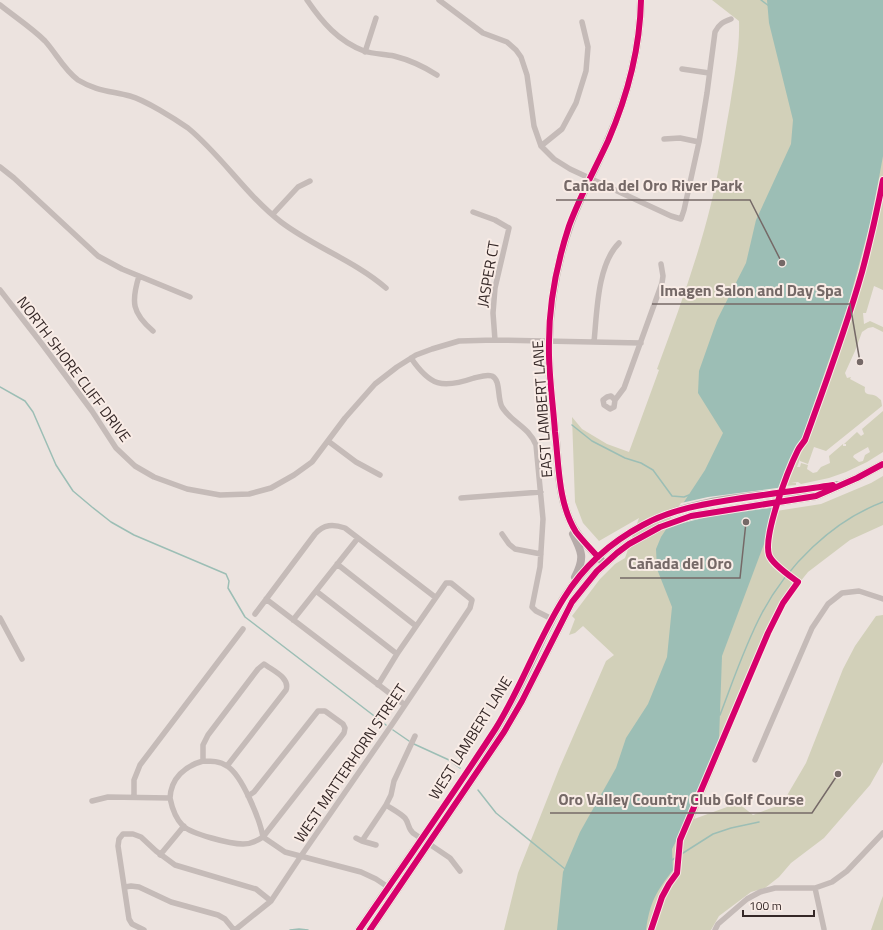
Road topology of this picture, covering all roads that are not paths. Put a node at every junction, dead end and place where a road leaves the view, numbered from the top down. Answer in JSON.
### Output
{"nodes":[{"id":1,"x":307,"y":0,"type":"edge"},
{"id":2,"x":440,"y":0,"type":"edge"},
{"id":3,"x":641,"y":0,"type":"edge"},
{"id":4,"x":0,"y":5,"type":"edge"},
{"id":5,"x":376,"y":18,"type":"dead end"},
{"id":6,"x":731,"y":19,"type":"dead end"},
{"id":7,"x":582,"y":22,"type":"dead end"},
{"id":8,"x":365,"y":52,"type":"junction"},
{"id":9,"x":682,"y":69,"type":"dead end"},
{"id":10,"x":709,"y":73,"type":"junction"},
{"id":11,"x":436,"y":75,"type":"dead end"},
{"id":12,"x":664,"y":139,"type":"dead end"},
{"id":13,"x":699,"y":142,"type":"junction"},
{"id":14,"x":541,"y":146,"type":"junction"},
{"id":15,"x":0,"y":167,"type":"edge"},
{"id":16,"x":590,"y":177,"type":"junction"},
{"id":17,"x":310,"y":181,"type":"dead end"},
{"id":18,"x":473,"y":212,"type":"dead end"},
{"id":19,"x":273,"y":214,"type":"junction"},
{"id":20,"x":619,"y":243,"type":"dead end"},
{"id":21,"x":661,"y":264,"type":"dead end"},
{"id":22,"x":139,"y":276,"type":"junction"},
{"id":23,"x":386,"y":288,"type":"dead end"},
{"id":24,"x":0,"y":290,"type":"edge"},
{"id":25,"x":190,"y":297,"type":"dead end"},
{"id":26,"x":153,"y":331,"type":"dead end"},
{"id":27,"x":495,"y":340,"type":"junction"},
{"id":28,"x":549,"y":341,"type":"junction"},
{"id":29,"x":594,"y":342,"type":"junction"},
{"id":30,"x":641,"y":343,"type":"junction"},
{"id":31,"x":411,"y":358,"type":"junction"},
{"id":32,"x":615,"y":400,"type":"dead end"},
{"id":33,"x":328,"y":441,"type":"junction"},
{"id":34,"x":883,"y":464,"type":"edge"},
{"id":35,"x":380,"y":475,"type":"dead end"},
{"id":36,"x":847,"y":482,"type":"junction"},
{"id":37,"x":541,"y":492,"type":"junction"},
{"id":38,"x":461,"y":498,"type":"dead end"},
{"id":39,"x":568,"y":517,"type":"junction"},
{"id":40,"x":502,"y":534,"type":"dead end"},
{"id":41,"x":358,"y":538,"type":"junction"},
{"id":42,"x":541,"y":554,"type":"junction"},
{"id":43,"x":598,"y":557,"type":"junction"},
{"id":44,"x":607,"y":562,"type":"junction"},
{"id":45,"x":337,"y":564,"type":"junction"},
{"id":46,"x":316,"y":591,"type":"junction"},
{"id":47,"x":435,"y":597,"type":"junction"},
{"id":48,"x":564,"y":598,"type":"junction"},
{"id":49,"x":266,"y":599,"type":"junction"},
{"id":50,"x":883,"y":599,"type":"edge"},
{"id":51,"x":255,"y":614,"type":"dead end"},
{"id":52,"x":0,"y":618,"type":"edge"},
{"id":53,"x":552,"y":619,"type":"junction"},
{"id":54,"x":293,"y":620,"type":"junction"},
{"id":55,"x":416,"y":626,"type":"junction"},
{"id":56,"x":243,"y":630,"type":"dead end"},
{"id":57,"x":538,"y":648,"type":"junction"},
{"id":58,"x":397,"y":654,"type":"junction"},
{"id":59,"x":22,"y":659,"type":"dead end"},
{"id":60,"x":378,"y":685,"type":"junction"},
{"id":61,"x":525,"y":695,"type":"junction"},
{"id":62,"x":405,"y":705,"type":"junction"},
{"id":63,"x":415,"y":736,"type":"dead end"},
{"id":64,"x":755,"y":760,"type":"dead end"},
{"id":65,"x":203,"y":761,"type":"junction"},
{"id":66,"x":227,"y":766,"type":"junction"},
{"id":67,"x":134,"y":796,"type":"junction"},
{"id":68,"x":248,"y":796,"type":"junction"},
{"id":69,"x":170,"y":798,"type":"junction"},
{"id":70,"x":92,"y":801,"type":"dead end"},
{"id":71,"x":386,"y":805,"type":"junction"},
{"id":72,"x":184,"y":826,"type":"junction"},
{"id":73,"x":883,"y":833,"type":"edge"},
{"id":74,"x":263,"y":837,"type":"junction"},
{"id":75,"x":356,"y":838,"type":"dead end"},
{"id":76,"x":421,"y":838,"type":"junction"},
{"id":77,"x":362,"y":841,"type":"junction"},
{"id":78,"x":429,"y":844,"type":"junction"},
{"id":79,"x":376,"y":845,"type":"dead end"},
{"id":80,"x":160,"y":854,"type":"junction"},
{"id":81,"x":301,"y":856,"type":"junction"},
{"id":82,"x":460,"y":871,"type":"dead end"},
{"id":83,"x":125,"y":887,"type":"junction"},
{"id":84,"x":388,"y":887,"type":"junction"},
{"id":85,"x":815,"y":888,"type":"junction"},
{"id":86,"x":396,"y":892,"type":"junction"},
{"id":87,"x":272,"y":901,"type":"junction"},
{"id":88,"x":144,"y":930,"type":"edge"},
{"id":89,"x":235,"y":930,"type":"edge"},
{"id":90,"x":359,"y":930,"type":"edge"},
{"id":91,"x":370,"y":930,"type":"edge"},
{"id":92,"x":715,"y":930,"type":"edge"},
{"id":93,"x":825,"y":930,"type":"edge"}],
"edges":[{"from":1,"to":8,"type":"street"},
{"from":2,"to":14,"type":"street"},
{"from":3,"to":16,"type":"main road","name":"EAST LAMBERT LANE"},
{"from":4,"to":19,"type":"street"},
{"from":5,"to":8,"type":"street"},
{"from":6,"to":10,"type":"street"},
{"from":7,"to":14,"type":"street"},
{"from":8,"to":11,"type":"street"},
{"from":9,"to":10,"type":"street"},
{"from":10,"to":13,"type":"street"},
{"from":12,"to":13,"type":"street"},
{"from":13,"to":16,"type":"street"},
{"from":14,"to":16,"type":"street"},
{"from":15,"to":22,"type":"street"},
{"from":16,"to":28,"type":"main road","name":"EAST LAMBERT LANE"},
{"from":17,"to":19,"type":"street"},
{"from":18,"to":27,"type":"street","name":"JASPER CT"},
{"from":19,"to":23,"type":"street"},
{"from":20,"to":29,"type":"street"},
{"from":21,"to":30,"type":"street"},
{"from":22,"to":25,"type":"street"},
{"from":22,"to":26,"type":"street"},
{"from":24,"to":33,"type":"street","name":"NORTH SHORE CLIFF DRIVE"},
{"from":27,"to":28,"type":"street","name":"NORTH SHORE CLIFF DRIVE"},
{"from":27,"to":31,"type":"street","name":"NORTH SHORE CLIFF DRIVE"},
{"from":28,"to":29,"type":"street","name":"NORTH SHORE CLIFF DRIVE"},
{"from":28,"to":39,"type":"main road","name":"EAST LAMBERT LANE"},
{"from":29,"to":30,"type":"street","name":"NORTH SHORE CLIFF DRIVE"},
{"from":30,"to":32,"type":"street"},
{"from":31,"to":33,"type":"street","name":"NORTH SHORE CLIFF DRIVE"},
{"from":31,"to":37,"type":"street"},
{"from":33,"to":35,"type":"street"},
{"from":34,"to":36,"type":"main road"},
{"from":36,"to":43,"type":"main road","name":"WEST LAMBERT LANE"},
{"from":36,"to":44,"type":"main road","name":"WEST LAMBERT LANE"},
{"from":37,"to":38,"type":"street"},
{"from":37,"to":42,"type":"street"},
{"from":39,"to":43,"type":"main road","name":"EAST LAMBERT LANE"},
{"from":39,"to":48,"type":"main road"},
{"from":40,"to":42,"type":"street"},
{"from":41,"to":45,"type":"street"},
{"from":41,"to":47,"type":"street"},
{"from":41,"to":49,"type":"street"},
{"from":42,"to":53,"type":"street"},
{"from":43,"to":44,"type":"main road","name":"EAST LAMBERT LANE"},
{"from":43,"to":48,"type":"main road","name":"WEST LAMBERT LANE"},
{"from":44,"to":61,"type":"main road","name":"WEST LAMBERT LANE"},
{"from":45,"to":46,"type":"street"},
{"from":45,"to":55,"type":"street"},
{"from":46,"to":54,"type":"street"},
{"from":46,"to":58,"type":"street"},
{"from":47,"to":55,"type":"street"},
{"from":47,"to":62,"type":"street","name":"WEST MATTERHORN STREET"},
{"from":48,"to":53,"type":"main road","name":"WEST LAMBERT LANE"},
{"from":49,"to":51,"type":"street"},
{"from":49,"to":54,"type":"street"},
{"from":50,"to":64,"type":"street"},
{"from":52,"to":59,"type":"street"},
{"from":53,"to":57,"type":"main road","name":"WEST LAMBERT LANE"},
{"from":54,"to":60,"type":"street"},
{"from":55,"to":58,"type":"street"},
{"from":56,"to":67,"type":"street"},
{"from":57,"to":61,"type":"main road"},
{"from":57,"to":76,"type":"main road","name":"WEST LAMBERT LANE"},
{"from":58,"to":60,"type":"street"},
{"from":60,"to":62,"type":"street"},
{"from":61,"to":78,"type":"main road","name":"WEST LAMBERT LANE"},
{"from":62,"to":81,"type":"street","name":"WEST MATTERHORN STREET"},
{"from":63,"to":71,"type":"street"},
{"from":65,"to":66,"type":"street"},
{"from":65,"to":66,"type":"street"},
{"from":65,"to":69,"type":"street"},
{"from":66,"to":68,"type":"street"},
{"from":67,"to":69,"type":"street"},
{"from":67,"to":70,"type":"street"},
{"from":68,"to":74,"type":"street"},
{"from":68,"to":74,"type":"street"},
{"from":69,"to":72,"type":"street"},
{"from":71,"to":76,"type":"street"},
{"from":71,"to":77,"type":"street"},
{"from":72,"to":74,"type":"street"},
{"from":72,"to":80,"type":"street"},
{"from":73,"to":85,"type":"street"},
{"from":74,"to":81,"type":"street"},
{"from":75,"to":77,"type":"street"},
{"from":76,"to":78,"type":"street"},
{"from":76,"to":84,"type":"main road","name":"WEST LAMBERT LANE"},
{"from":77,"to":79,"type":"street"},
{"from":78,"to":82,"type":"street"},
{"from":78,"to":86,"type":"main road","name":"WEST LAMBERT LANE"},
{"from":80,"to":83,"type":"street"},
{"from":80,"to":87,"type":"street"},
{"from":81,"to":84,"type":"street"},
{"from":81,"to":87,"type":"street","name":"WEST MATTERHORN STREET"},
{"from":83,"to":88,"type":"street"},
{"from":83,"to":89,"type":"street"},
{"from":84,"to":86,"type":"street"},
{"from":84,"to":90,"type":"main road","name":"WEST LAMBERT LANE"},
{"from":85,"to":92,"type":"street"},
{"from":85,"to":93,"type":"street"},
{"from":86,"to":91,"type":"main road","name":"WEST LAMBERT LANE"},
{"from":87,"to":89,"type":"street","name":"WEST MATTERHORN STREET"}]}
